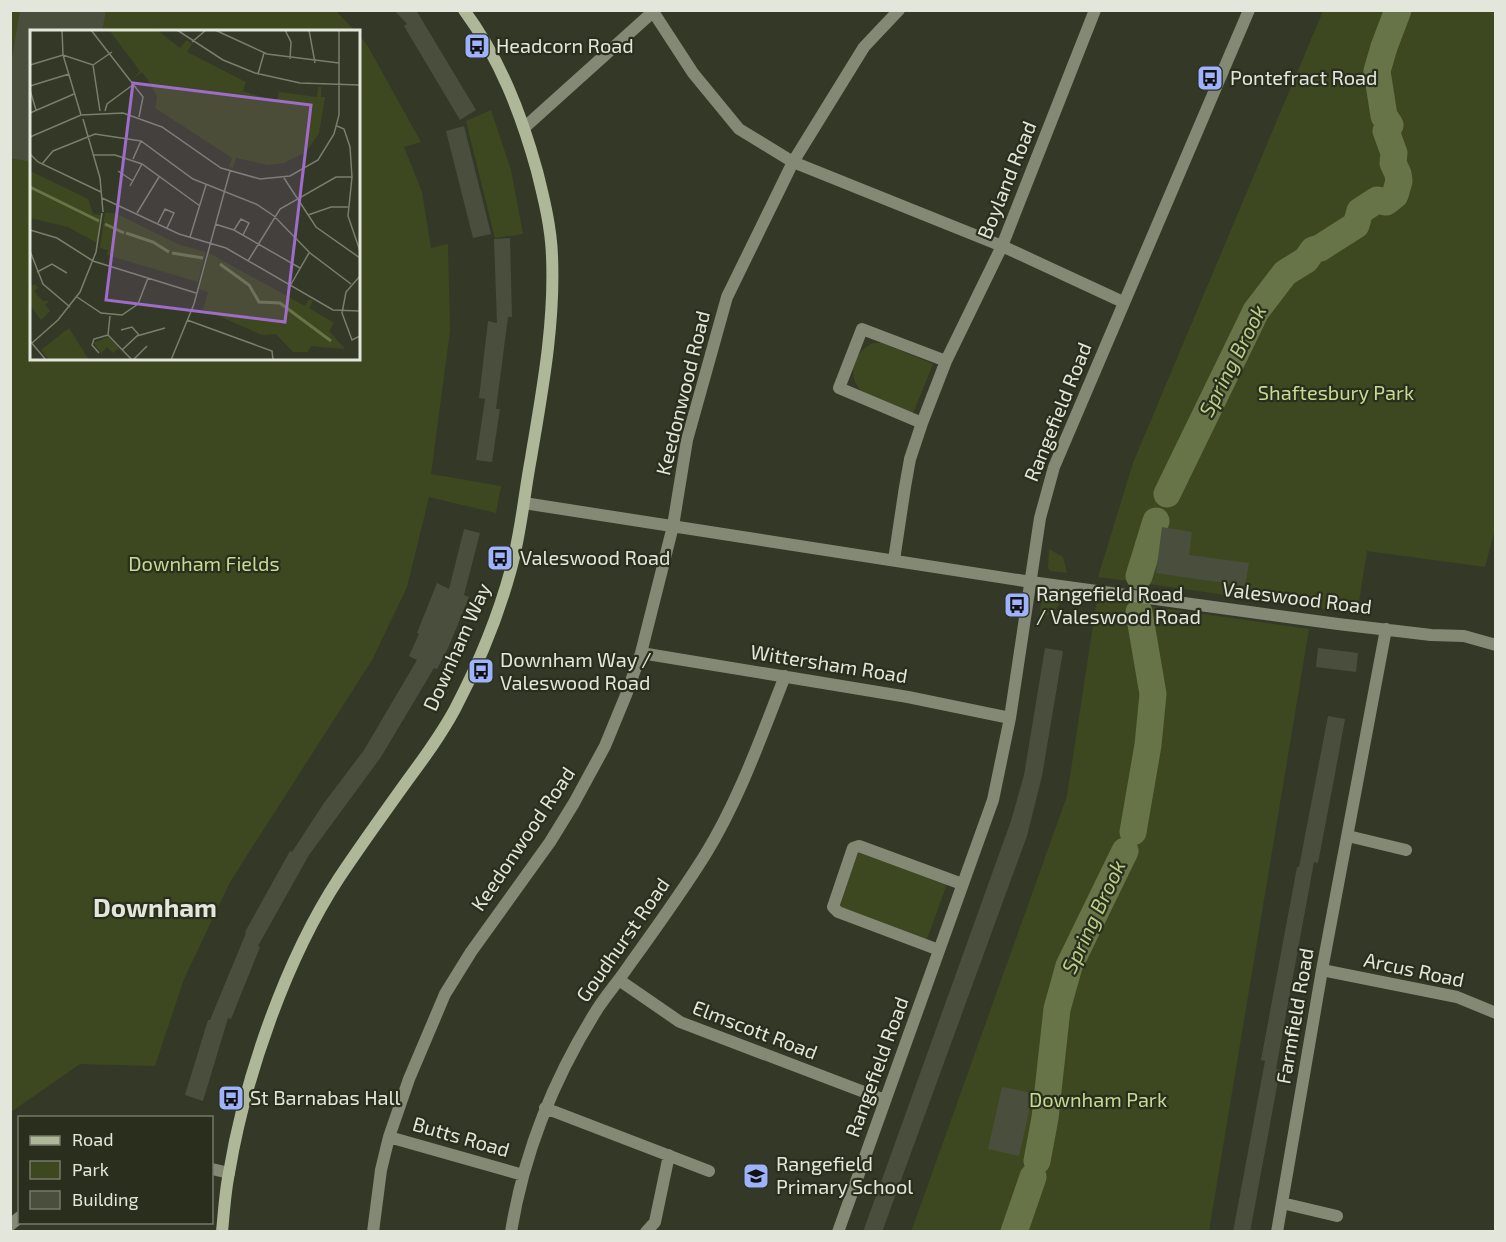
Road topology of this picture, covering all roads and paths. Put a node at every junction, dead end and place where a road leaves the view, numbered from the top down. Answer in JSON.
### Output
{"nodes":[{"id":1,"x":464,"y":10,"type":"edge"},
{"id":2,"x":899,"y":10,"type":"edge"},
{"id":3,"x":1095,"y":10,"type":"edge"},
{"id":4,"x":1249,"y":10,"type":"edge"},
{"id":5,"x":653,"y":11,"type":"edge"},
{"id":6,"x":525,"y":127,"type":"junction"},
{"id":7,"x":793,"y":162,"type":"junction"},
{"id":8,"x":1002,"y":246,"type":"junction"},
{"id":9,"x":1123,"y":302,"type":"junction"},
{"id":10,"x":946,"y":361,"type":"junction"},
{"id":11,"x":922,"y":423,"type":"junction"},
{"id":12,"x":524,"y":503,"type":"junction"},
{"id":13,"x":673,"y":526,"type":"junction"},
{"id":14,"x":894,"y":560,"type":"junction"},
{"id":15,"x":1031,"y":582,"type":"junction"},
{"id":16,"x":1386,"y":629,"type":"junction"},
{"id":17,"x":1496,"y":645,"type":"edge"},
{"id":18,"x":641,"y":653,"type":"junction"},
{"id":19,"x":785,"y":676,"type":"junction"},
{"id":20,"x":1010,"y":718,"type":"junction"},
{"id":21,"x":1347,"y":836,"type":"junction"},
{"id":22,"x":1406,"y":850,"type":"dead end"},
{"id":23,"x":962,"y":884,"type":"junction"},
{"id":24,"x":939,"y":950,"type":"junction"},
{"id":25,"x":1322,"y":970,"type":"junction"},
{"id":26,"x":619,"y":980,"type":"junction"},
{"id":27,"x":1496,"y":1013,"type":"edge"},
{"id":28,"x":885,"y":1100,"type":"junction"},
{"id":29,"x":545,"y":1108,"type":"junction"},
{"id":30,"x":389,"y":1137,"type":"junction"},
{"id":31,"x":669,"y":1155,"type":"junction"},
{"id":32,"x":213,"y":1169,"type":"edge"},
{"id":33,"x":708,"y":1171,"type":"dead end"},
{"id":34,"x":229,"y":1173,"type":"junction"},
{"id":35,"x":523,"y":1174,"type":"junction"},
{"id":36,"x":1282,"y":1203,"type":"junction"},
{"id":37,"x":1337,"y":1216,"type":"dead end"},
{"id":38,"x":222,"y":1232,"type":"edge"},
{"id":39,"x":373,"y":1232,"type":"edge"},
{"id":40,"x":511,"y":1232,"type":"edge"},
{"id":41,"x":646,"y":1232,"type":"edge"},
{"id":42,"x":838,"y":1232,"type":"edge"},
{"id":43,"x":1277,"y":1232,"type":"edge"}],
"edges":[{"from":1,"to":6,"type":"street","name":"Downham Way"},
{"from":2,"to":7,"type":"street","name":"Keedonwood Road"},
{"from":3,"to":8,"type":"street","name":"Boyland Road"},
{"from":4,"to":9,"type":"street","name":"Rangefield Road"},
{"from":5,"to":6,"type":"street"},
{"from":5,"to":7,"type":"street"},
{"from":6,"to":12,"type":"street","name":"Downham Way"},
{"from":7,"to":8,"type":"street"},
{"from":7,"to":13,"type":"street","name":"Keedonwood Road"},
{"from":8,"to":9,"type":"street"},
{"from":8,"to":10,"type":"street","name":"Boyland Road"},
{"from":9,"to":15,"type":"street","name":"Rangefield Road"},
{"from":10,"to":11,"type":"street","name":"Boyland Road"},
{"from":10,"to":11,"type":"street"},
{"from":11,"to":14,"type":"street","name":"Boyland Road"},
{"from":12,"to":13,"type":"street","name":"Valeswood Road"},
{"from":12,"to":34,"type":"street","name":"Downham Way"},
{"from":13,"to":14,"type":"street","name":"Valeswood Road"},
{"from":13,"to":18,"type":"street","name":"Keedonwood Road"},
{"from":14,"to":15,"type":"street","name":"Valeswood Road"},
{"from":15,"to":16,"type":"street","name":"Valeswood Road"},
{"from":15,"to":20,"type":"street","name":"Rangefield Road"},
{"from":16,"to":17,"type":"street","name":"Valeswood Road"},
{"from":16,"to":21,"type":"street","name":"Farmfield Road"},
{"from":18,"to":19,"type":"street","name":"Wittersham Road"},
{"from":18,"to":30,"type":"street","name":"Keedonwood Road"},
{"from":19,"to":20,"type":"street","name":"Wittersham Road"},
{"from":19,"to":26,"type":"street","name":"Goudhurst Road"},
{"from":20,"to":23,"type":"street","name":"Rangefield Road"},
{"from":21,"to":22,"type":"street"},
{"from":21,"to":25,"type":"street","name":"Farmfield Road"},
{"from":23,"to":24,"type":"street","name":"Rangefield Road"},
{"from":23,"to":24,"type":"street"},
{"from":24,"to":28,"type":"street","name":"Rangefield Road"},
{"from":25,"to":27,"type":"street","name":"Arcus Road"},
{"from":25,"to":36,"type":"street","name":"Farmfield Road"},
{"from":26,"to":28,"type":"street","name":"Elmscott Road"},
{"from":26,"to":29,"type":"street","name":"Goudhurst Road"},
{"from":28,"to":42,"type":"street","name":"Rangefield Road"},
{"from":29,"to":31,"type":"street"},
{"from":29,"to":35,"type":"street","name":"Goudhurst Road"},
{"from":30,"to":35,"type":"street","name":"Butts Road"},
{"from":30,"to":39,"type":"street","name":"Keedonwood Road"},
{"from":31,"to":33,"type":"street"},
{"from":31,"to":41,"type":"street"},
{"from":32,"to":34,"type":"street"},
{"from":34,"to":38,"type":"street","name":"Downham Way"},
{"from":35,"to":40,"type":"street","name":"Goudhurst Road"},
{"from":36,"to":37,"type":"street"},
{"from":36,"to":43,"type":"street","name":"Farmfield Road"}]}
